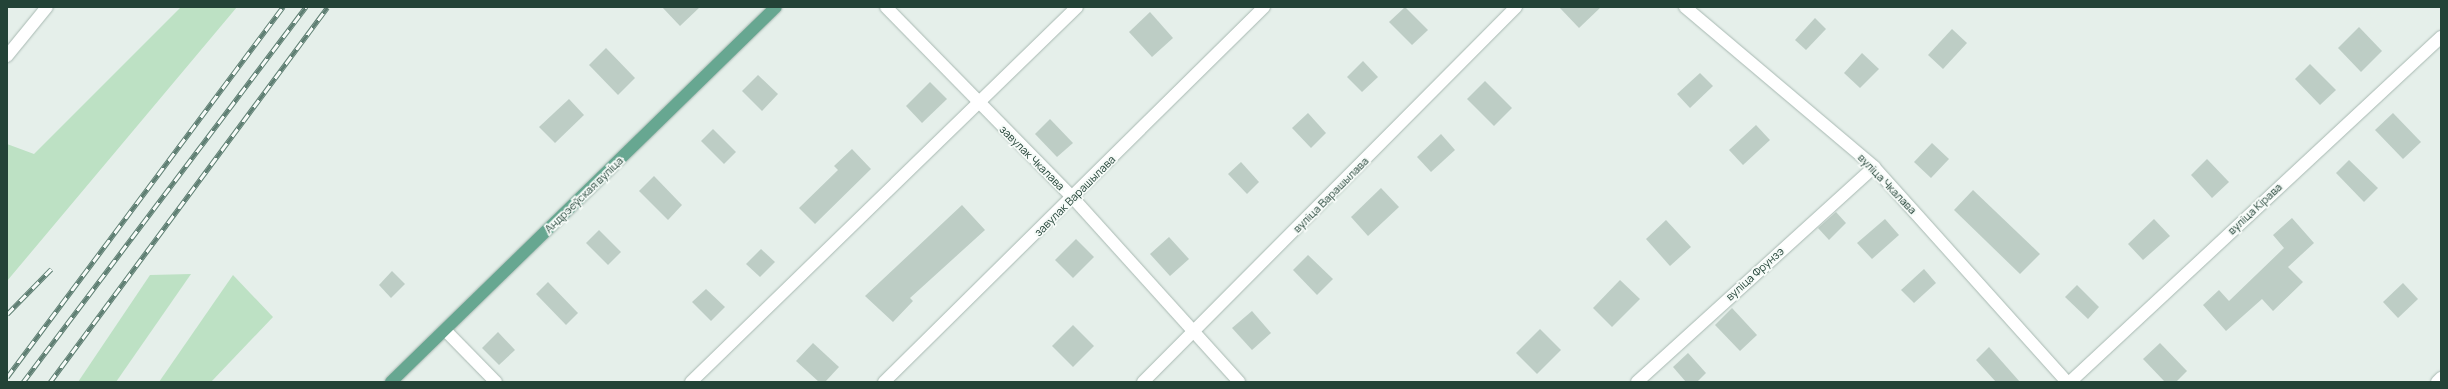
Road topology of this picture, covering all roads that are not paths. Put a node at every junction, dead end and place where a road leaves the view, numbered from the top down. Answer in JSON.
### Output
{"nodes":[{"id":1,"x":47,"y":7,"type":"edge"},
{"id":2,"x":776,"y":7,"type":"edge"},
{"id":3,"x":886,"y":7,"type":"edge"},
{"id":4,"x":1077,"y":7,"type":"edge"},
{"id":5,"x":1264,"y":7,"type":"edge"},
{"id":6,"x":1516,"y":7,"type":"edge"},
{"id":7,"x":1685,"y":7,"type":"edge"},
{"id":8,"x":2441,"y":37,"type":"edge"},
{"id":9,"x":7,"y":56,"type":"edge"},
{"id":10,"x":978,"y":104,"type":"junction"},
{"id":11,"x":1874,"y":167,"type":"junction"},
{"id":12,"x":1073,"y":198,"type":"junction"},
{"id":13,"x":445,"y":330,"type":"junction"},
{"id":14,"x":1194,"y":334,"type":"junction"},
{"id":15,"x":2441,"y":378,"type":"edge"},
{"id":16,"x":391,"y":382,"type":"edge"},
{"id":17,"x":496,"y":382,"type":"edge"},
{"id":18,"x":691,"y":382,"type":"edge"},
{"id":19,"x":884,"y":382,"type":"edge"},
{"id":20,"x":1143,"y":382,"type":"edge"},
{"id":21,"x":1240,"y":382,"type":"edge"},
{"id":22,"x":1637,"y":382,"type":"edge"},
{"id":23,"x":2068,"y":382,"type":"edge"},
{"id":24,"x":2437,"y":382,"type":"edge"}],
"edges":[{"from":1,"to":9,"type":"street"},
{"from":2,"to":13,"type":"main road","name":"Андрэеўская вуліца"},
{"from":3,"to":10,"type":"street","name":"завулак Чкалава"},
{"from":4,"to":10,"type":"street"},
{"from":5,"to":12,"type":"street","name":"завулак Варашылава"},
{"from":6,"to":14,"type":"street","name":"вуліца Варашылава"},
{"from":7,"to":11,"type":"street","name":"вуліца Чкалава"},
{"from":8,"to":23,"type":"street","name":"вуліца Кірава"},
{"from":10,"to":12,"type":"street","name":"завулак Чкалава"},
{"from":10,"to":18,"type":"street"},
{"from":11,"to":22,"type":"street","name":"вуліца Фрунзэ"},
{"from":11,"to":23,"type":"street","name":"вуліца Чкалава"},
{"from":12,"to":14,"type":"street","name":"завулак Чкалава"},
{"from":12,"to":19,"type":"street","name":"завулак Варашылава"},
{"from":13,"to":16,"type":"main road","name":"Андрэеўская вуліца"},
{"from":13,"to":17,"type":"street"},
{"from":14,"to":20,"type":"street","name":"вуліца Варашылава"},
{"from":14,"to":21,"type":"street","name":"завулак Чкалава"},
{"from":15,"to":24,"type":"street"}]}
